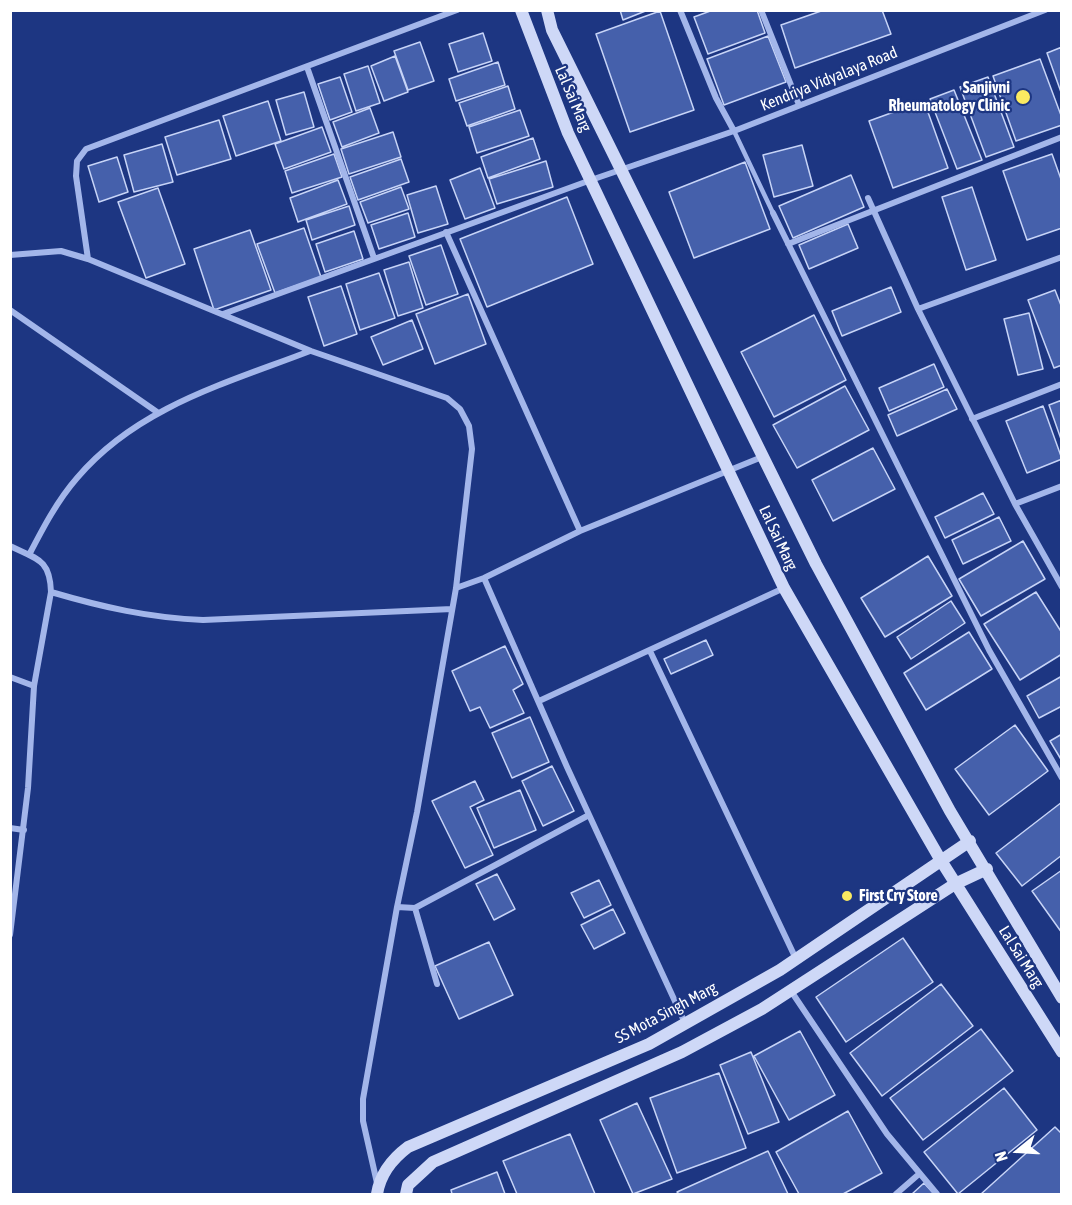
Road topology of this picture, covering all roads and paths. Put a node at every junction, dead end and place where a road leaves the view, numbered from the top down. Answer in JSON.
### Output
{"nodes":[{"id":1,"x":457,"y":10,"type":"edge"},
{"id":2,"x":521,"y":10,"type":"edge"},
{"id":3,"x":547,"y":10,"type":"edge"},
{"id":4,"x":680,"y":10,"type":"edge"},
{"id":5,"x":762,"y":10,"type":"edge"},
{"id":6,"x":1044,"y":10,"type":"edge"},
{"id":7,"x":307,"y":67,"type":"junction"},
{"id":8,"x":799,"y":105,"type":"junction"},
{"id":9,"x":734,"y":131,"type":"junction"},
{"id":10,"x":1062,"y":137,"type":"edge"},
{"id":11,"x":622,"y":170,"type":"junction"},
{"id":12,"x":591,"y":180,"type":"junction"},
{"id":13,"x":868,"y":198,"type":"dead end"},
{"id":14,"x":872,"y":208,"type":"junction"},
{"id":15,"x":773,"y":213,"type":"joint"},
{"id":16,"x":446,"y":232,"type":"junction"},
{"id":17,"x":788,"y":244,"type":"junction"},
{"id":18,"x":10,"y":255,"type":"edge"},
{"id":19,"x":1062,"y":257,"type":"edge"},
{"id":20,"x":374,"y":258,"type":"junction"},
{"id":21,"x":88,"y":259,"type":"junction"},
{"id":22,"x":918,"y":309,"type":"junction"},
{"id":23,"x":10,"y":310,"type":"edge"},
{"id":24,"x":223,"y":314,"type":"junction"},
{"id":25,"x":311,"y":351,"type":"junction"},
{"id":26,"x":1062,"y":384,"type":"edge"},
{"id":27,"x":157,"y":412,"type":"junction"},
{"id":28,"x":972,"y":419,"type":"junction"},
{"id":29,"x":762,"y":457,"type":"junction"},
{"id":30,"x":728,"y":471,"type":"junction"},
{"id":31,"x":1062,"y":486,"type":"edge"},
{"id":32,"x":1014,"y":504,"type":"junction"},
{"id":33,"x":580,"y":531,"type":"junction"},
{"id":34,"x":10,"y":546,"type":"edge"},
{"id":35,"x":29,"y":555,"type":"junction"},
{"id":36,"x":484,"y":578,"type":"junction"},
{"id":37,"x":1062,"y":587,"type":"edge"},
{"id":38,"x":456,"y":588,"type":"junction"},
{"id":39,"x":784,"y":588,"type":"junction"},
{"id":40,"x":51,"y":592,"type":"junction"},
{"id":41,"x":452,"y":609,"type":"junction"},
{"id":42,"x":650,"y":651,"type":"junction"},
{"id":43,"x":10,"y":677,"type":"edge"},
{"id":44,"x":34,"y":686,"type":"junction"},
{"id":45,"x":539,"y":701,"type":"junction"},
{"id":46,"x":1062,"y":778,"type":"edge"},
{"id":47,"x":589,"y":815,"type":"junction"},
{"id":48,"x":10,"y":828,"type":"edge"},
{"id":49,"x":24,"y":830,"type":"junction"},
{"id":50,"x":970,"y":841,"type":"junction"},
{"id":51,"x":940,"y":859,"type":"junction"},
{"id":52,"x":987,"y":869,"type":"junction"},
{"id":53,"x":956,"y":884,"type":"junction"},
{"id":54,"x":397,"y":907,"type":"junction"},
{"id":55,"x":415,"y":908,"type":"junction"},
{"id":56,"x":10,"y":935,"type":"edge"},
{"id":57,"x":796,"y":959,"type":"junction"},
{"id":58,"x":437,"y":984,"type":"dead end"},
{"id":59,"x":790,"y":989,"type":"junction"},
{"id":60,"x":1062,"y":998,"type":"edge"},
{"id":61,"x":685,"y":1024,"type":"junction"},
{"id":62,"x":1062,"y":1052,"type":"edge"},
{"id":63,"x":919,"y":1174,"type":"junction"},
{"id":64,"x":377,"y":1190,"type":"edge"},
{"id":65,"x":406,"y":1194,"type":"edge"},
{"id":66,"x":896,"y":1194,"type":"edge"},
{"id":67,"x":938,"y":1194,"type":"edge"}],
"edges":[{"from":1,"to":7,"type":"street"},
{"from":2,"to":12,"type":"street","name":"Lal Sai Marg"},
{"from":3,"to":11,"type":"street","name":"Lal Sai Marg"},
{"from":4,"to":9,"type":"street"},
{"from":5,"to":8,"type":"street"},
{"from":6,"to":8,"type":"street","name":"Kendriya Vidyalaya Road"},
{"from":7,"to":20,"type":"street"},
{"from":7,"to":21,"type":"street"},
{"from":8,"to":9,"type":"street","name":"Kendriya Vidyalaya Road"},
{"from":9,"to":11,"type":"street","name":"Kendriya Vidyalaya Road"},
{"from":9,"to":15,"type":"lane"},
{"from":10,"to":14,"type":"street"},
{"from":11,"to":12,"type":"street","name":"Kendriya Vidyalaya Road"},
{"from":11,"to":29,"type":"street","name":"Lal Sai Marg"},
{"from":12,"to":16,"type":"street","name":"Kendriya Vidyalaya Road"},
{"from":12,"to":30,"type":"street","name":"Lal Sai Marg"},
{"from":13,"to":14,"type":"street"},
{"from":14,"to":17,"type":"street"},
{"from":14,"to":22,"type":"street"},
{"from":15,"to":17,"type":"street"},
{"from":16,"to":20,"type":"street","name":"Kendriya Vidyalaya Road"},
{"from":16,"to":33,"type":"street"},
{"from":17,"to":46,"type":"street"},
{"from":18,"to":21,"type":"street"},
{"from":19,"to":22,"type":"street"},
{"from":20,"to":24,"type":"street","name":"Kendriya Vidyalaya Road"},
{"from":21,"to":24,"type":"street"},
{"from":22,"to":28,"type":"street"},
{"from":23,"to":27,"type":"street"},
{"from":24,"to":25,"type":"street"},
{"from":25,"to":27,"type":"street"},
{"from":25,"to":38,"type":"street"},
{"from":26,"to":28,"type":"street"},
{"from":27,"to":35,"type":"street"},
{"from":28,"to":32,"type":"street"},
{"from":29,"to":30,"type":"street"},
{"from":29,"to":50,"type":"street","name":"Lal Sai Marg"},
{"from":30,"to":33,"type":"street"},
{"from":30,"to":39,"type":"street","name":"Lal Sai Marg"},
{"from":31,"to":32,"type":"street"},
{"from":32,"to":37,"type":"street"},
{"from":33,"to":36,"type":"street"},
{"from":34,"to":35,"type":"street"},
{"from":35,"to":40,"type":"street"},
{"from":36,"to":38,"type":"street"},
{"from":36,"to":45,"type":"street"},
{"from":38,"to":41,"type":"street"},
{"from":39,"to":42,"type":"street"},
{"from":39,"to":51,"type":"street","name":"Lal Sai Marg"},
{"from":40,"to":41,"type":"street"},
{"from":40,"to":44,"type":"street"},
{"from":41,"to":54,"type":"street"},
{"from":42,"to":45,"type":"street"},
{"from":42,"to":57,"type":"street"},
{"from":43,"to":44,"type":"street"},
{"from":44,"to":49,"type":"street"},
{"from":45,"to":47,"type":"street"},
{"from":47,"to":55,"type":"street"},
{"from":47,"to":61,"type":"street"},
{"from":48,"to":49,"type":"street"},
{"from":49,"to":56,"type":"street"},
{"from":50,"to":51,"type":"street","name":"SS Mota Singh Marg"},
{"from":50,"to":52,"type":"street","name":"Lal Sai Marg"},
{"from":51,"to":53,"type":"street","name":"Lal Sai Marg"},
{"from":51,"to":57,"type":"street","name":"SS Mota Singh Marg"},
{"from":52,"to":53,"type":"street"},
{"from":52,"to":60,"type":"street","name":"Lal Sai Marg"},
{"from":53,"to":59,"type":"street"},
{"from":53,"to":62,"type":"street","name":"Lal Sai Marg"},
{"from":54,"to":55,"type":"street"},
{"from":54,"to":64,"type":"street"},
{"from":55,"to":58,"type":"street"},
{"from":57,"to":61,"type":"street","name":"SS Mota Singh Marg"},
{"from":59,"to":63,"type":"street"},
{"from":59,"to":65,"type":"street"},
{"from":61,"to":64,"type":"street","name":"SS Mota Singh Marg"},
{"from":63,"to":66,"type":"street"},
{"from":63,"to":67,"type":"street"}]}
